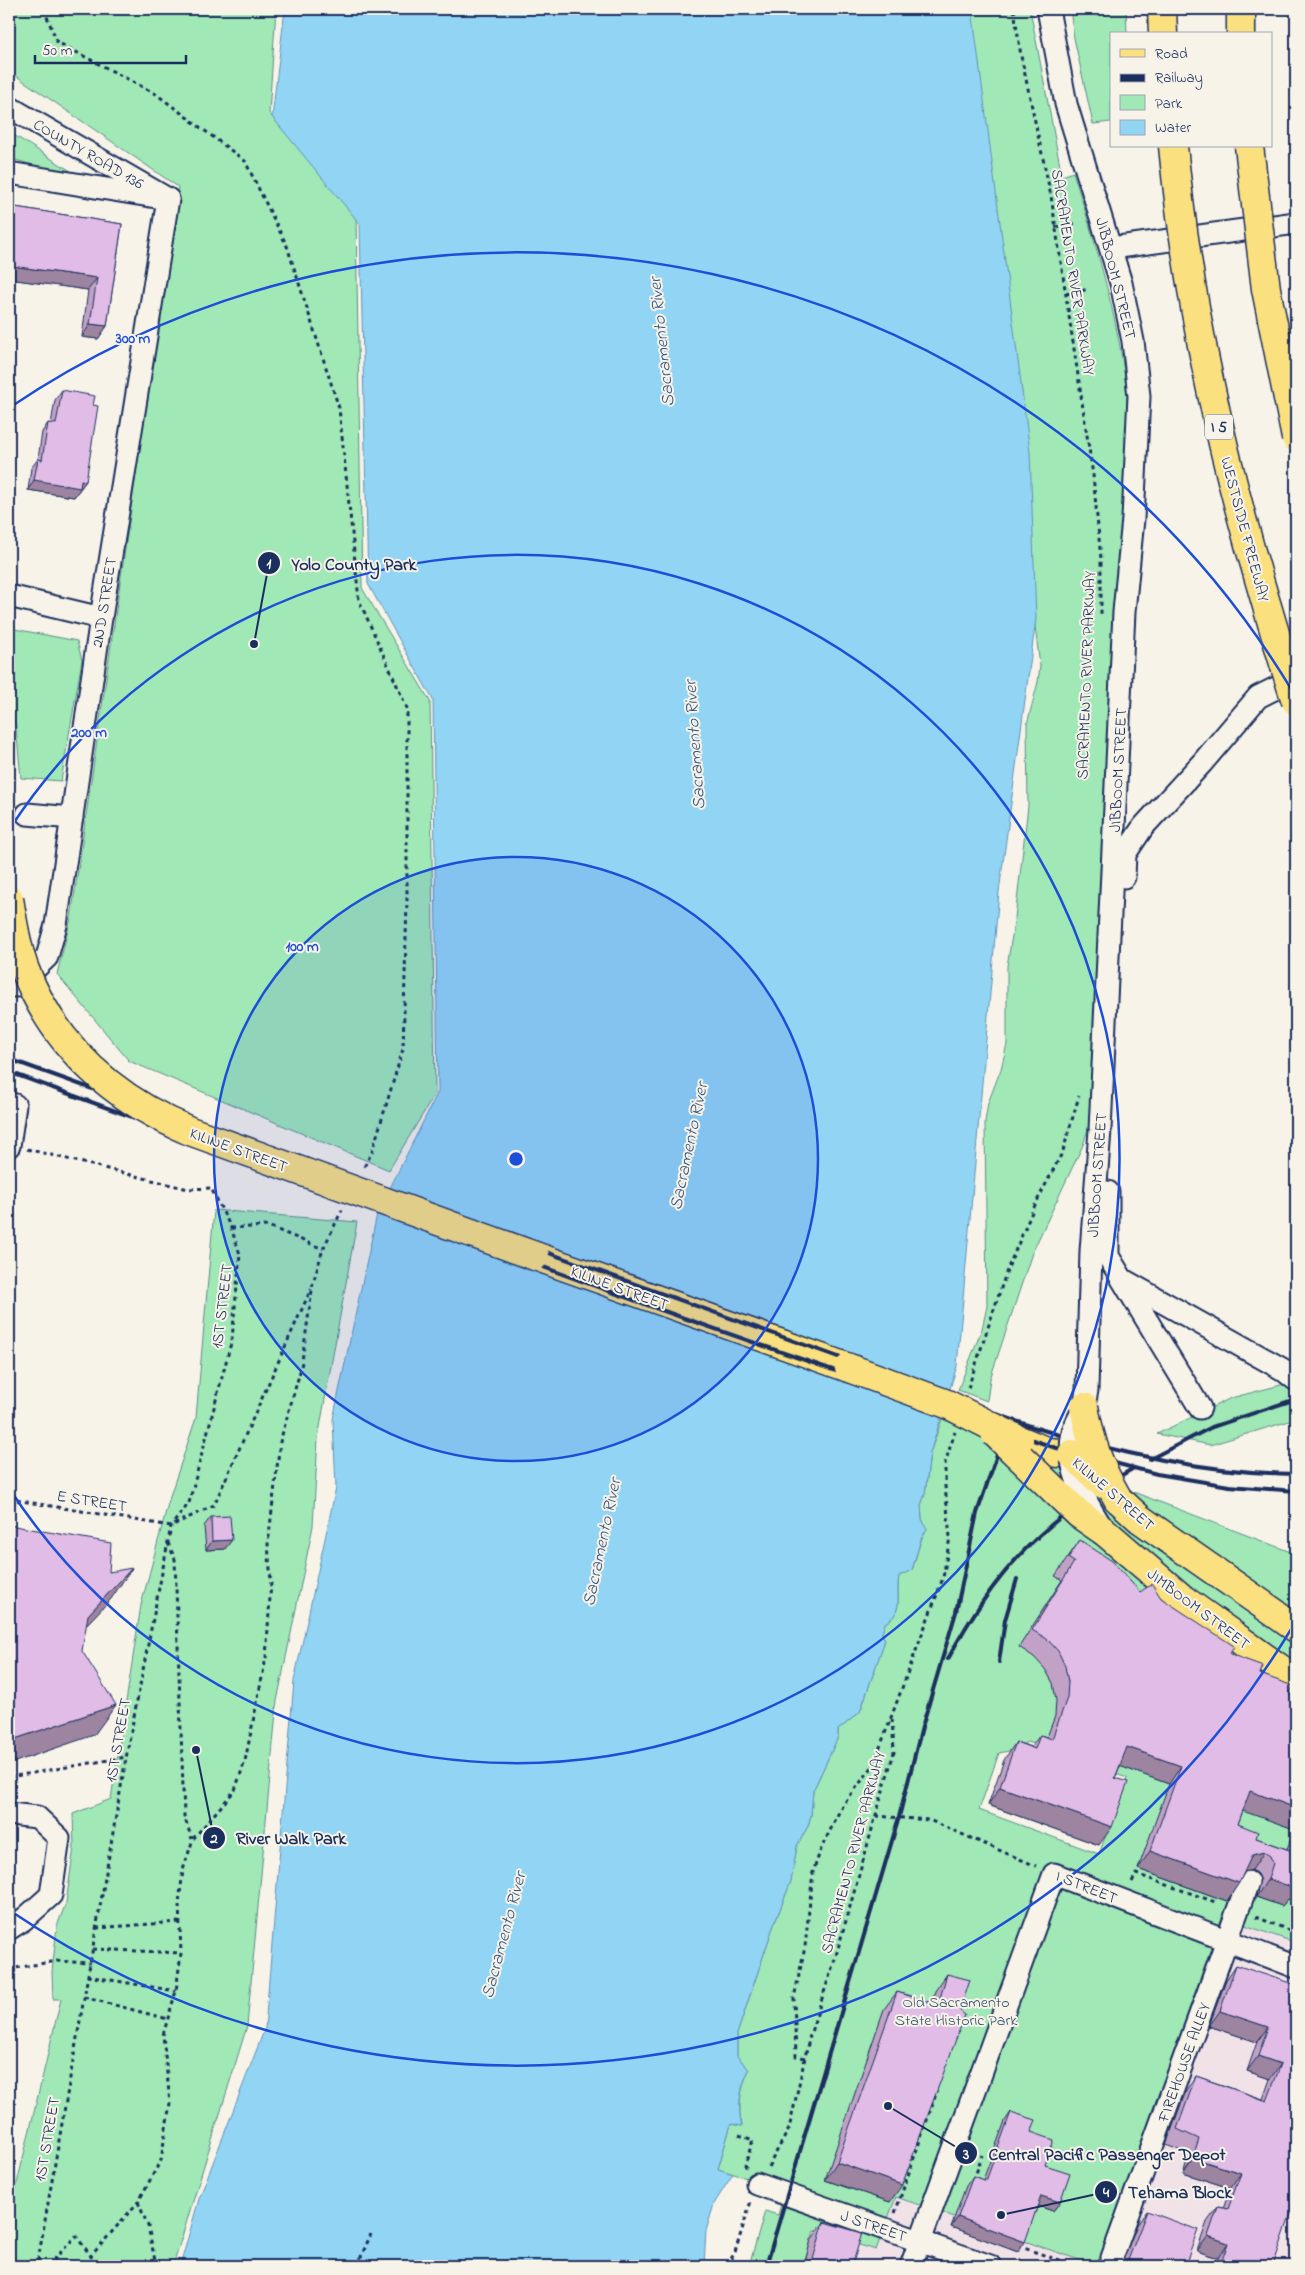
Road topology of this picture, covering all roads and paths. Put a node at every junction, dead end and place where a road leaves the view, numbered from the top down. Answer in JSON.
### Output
{"nodes":[{"id":1,"x":44,"y":9,"type":"edge"},
{"id":2,"x":1014,"y":9,"type":"edge"},
{"id":3,"x":1048,"y":9,"type":"edge"},
{"id":4,"x":1162,"y":9,"type":"edge"},
{"id":5,"x":1241,"y":9,"type":"edge"},
{"id":6,"x":1163,"y":32,"type":"edge"},
{"id":7,"x":1241,"y":32,"type":"edge"},
{"id":8,"x":9,"y":107,"type":"edge"},
{"id":9,"x":1172,"y":148,"type":"edge"},
{"id":10,"x":1249,"y":148,"type":"edge"},
{"id":11,"x":9,"y":173,"type":"edge"},
{"id":12,"x":168,"y":199,"type":"junction"},
{"id":13,"x":1077,"y":223,"type":"dead end"},
{"id":14,"x":1296,"y":223,"type":"edge"},
{"id":15,"x":1055,"y":227,"type":"junction"},
{"id":16,"x":1111,"y":248,"type":"junction"},
{"id":17,"x":1089,"y":289,"type":"dead end"},
{"id":18,"x":1066,"y":294,"type":"junction"},
{"id":19,"x":1296,"y":438,"type":"edge"},
{"id":20,"x":9,"y":596,"type":"edge"},
{"id":21,"x":100,"y":618,"type":"junction"},
{"id":22,"x":1101,"y":619,"type":"dead end"},
{"id":23,"x":1296,"y":678,"type":"edge"},
{"id":24,"x":1296,"y":701,"type":"edge"},
{"id":25,"x":26,"y":814,"type":"dead end"},
{"id":26,"x":72,"y":818,"type":"junction"},
{"id":27,"x":9,"y":899,"type":"edge"},
{"id":28,"x":9,"y":986,"type":"edge"},
{"id":29,"x":1080,"y":1095,"type":"dead end"},
{"id":30,"x":12,"y":1104,"type":"edge"},
{"id":31,"x":9,"y":1145,"type":"edge"},
{"id":32,"x":372,"y":1152,"type":"dead end"},
{"id":33,"x":231,"y":1228,"type":"junction"},
{"id":34,"x":1125,"y":1281,"type":"junction"},
{"id":35,"x":314,"y":1283,"type":"junction"},
{"id":36,"x":988,"y":1332,"type":"dead end"},
{"id":37,"x":1296,"y":1380,"type":"edge"},
{"id":38,"x":1084,"y":1407,"type":"junction"},
{"id":39,"x":1200,"y":1408,"type":"dead end"},
{"id":40,"x":975,"y":1416,"type":"junction"},
{"id":41,"x":1072,"y":1454,"type":"junction"},
{"id":42,"x":945,"y":1462,"type":"dead end"},
{"id":43,"x":9,"y":1499,"type":"edge"},
{"id":44,"x":1118,"y":1500,"type":"junction"},
{"id":45,"x":171,"y":1526,"type":"junction"},
{"id":46,"x":1105,"y":1532,"type":"junction"},
{"id":47,"x":168,"y":1542,"type":"junction"},
{"id":48,"x":1296,"y":1628,"type":"edge"},
{"id":49,"x":1296,"y":1680,"type":"edge"},
{"id":50,"x":892,"y":1716,"type":"junction"},
{"id":51,"x":126,"y":1757,"type":"junction"},
{"id":52,"x":9,"y":1777,"type":"edge"},
{"id":53,"x":9,"y":1814,"type":"edge"},
{"id":54,"x":876,"y":1816,"type":"junction"},
{"id":55,"x":193,"y":1840,"type":"junction"},
{"id":56,"x":1054,"y":1874,"type":"junction"},
{"id":57,"x":1136,"y":1874,"type":"dead end"},
{"id":58,"x":1248,"y":1882,"type":"edge"},
{"id":59,"x":1226,"y":1906,"type":"dead end"},
{"id":60,"x":1248,"y":1915,"type":"dead end"},
{"id":61,"x":179,"y":1922,"type":"junction"},
{"id":62,"x":96,"y":1928,"type":"junction"},
{"id":63,"x":9,"y":1929,"type":"edge"},
{"id":64,"x":1296,"y":1933,"type":"edge"},
{"id":65,"x":1227,"y":1942,"type":"junction"},
{"id":66,"x":93,"y":1949,"type":"junction"},
{"id":67,"x":182,"y":1953,"type":"junction"},
{"id":68,"x":90,"y":1963,"type":"junction"},
{"id":69,"x":1296,"y":1967,"type":"edge"},
{"id":70,"x":9,"y":1969,"type":"edge"},
{"id":71,"x":87,"y":1976,"type":"junction"},
{"id":72,"x":176,"y":1991,"type":"junction"},
{"id":73,"x":84,"y":1997,"type":"junction"},
{"id":74,"x":168,"y":2019,"type":"junction"},
{"id":75,"x":805,"y":2058,"type":"junction"},
{"id":76,"x":940,"y":2083,"type":"edge"},
{"id":77,"x":739,"y":2135,"type":"dead end"},
{"id":78,"x":982,"y":2155,"type":"dead end"},
{"id":79,"x":745,"y":2165,"type":"dead end"},
{"id":80,"x":973,"y":2181,"type":"edge"},
{"id":81,"x":757,"y":2184,"type":"junction"},
{"id":82,"x":138,"y":2202,"type":"junction"},
{"id":83,"x":898,"y":2206,"type":"dead end"},
{"id":84,"x":371,"y":2234,"type":"dead end"},
{"id":85,"x":920,"y":2241,"type":"junction"},
{"id":86,"x":1012,"y":2244,"type":"edge"},
{"id":87,"x":91,"y":2256,"type":"junction"},
{"id":88,"x":37,"y":2266,"type":"edge"},
{"id":89,"x":48,"y":2266,"type":"edge"},
{"id":90,"x":93,"y":2266,"type":"edge"},
{"id":91,"x":156,"y":2266,"type":"edge"},
{"id":92,"x":357,"y":2266,"type":"edge"},
{"id":93,"x":727,"y":2266,"type":"edge"},
{"id":94,"x":911,"y":2266,"type":"edge"},
{"id":95,"x":990,"y":2266,"type":"edge"},
{"id":96,"x":1076,"y":2266,"type":"edge"},
{"id":97,"x":1108,"y":2266,"type":"edge"}],
"edges":[{"from":1,"to":32,"type":"path"},
{"from":2,"to":15,"type":"path","name":"SACRAMENTO RIVER PARKWAY"},
{"from":3,"to":16,"type":"street","name":"JIBBOOM STREET"},
{"from":4,"to":6,"type":"main road"},
{"from":5,"to":7,"type":"main road"},
{"from":8,"to":12,"type":"street","name":"COUNTY ROAD 136"},
{"from":9,"to":24,"type":"main road","name":"WESTSIDE FREEWAY","number":"I 5","bridge":true},
{"from":10,"to":19,"type":"main road","bridge":true},
{"from":11,"to":12,"type":"street"},
{"from":12,"to":21,"type":"street","name":"2ND STREET"},
{"from":13,"to":15,"type":"path"},
{"from":14,"to":16,"type":"street"},
{"from":15,"to":18,"type":"path","name":"SACRAMENTO RIVER PARKWAY"},
{"from":16,"to":38,"type":"street","name":"JIBBOOM STREET"},
{"from":17,"to":18,"type":"path"},
{"from":18,"to":22,"type":"path","name":"SACRAMENTO RIVER PARKWAY"},
{"from":20,"to":21,"type":"street"},
{"from":21,"to":26,"type":"street","name":"2ND STREET"},
{"from":23,"to":34,"type":"street"},
{"from":25,"to":26,"type":"street"},
{"from":26,"to":28,"type":"street","name":"2ND STREET"},
{"from":27,"to":40,"type":"main road","name":"KILINE STREET","bridge":true},
{"from":29,"to":36,"type":"path"},
{"from":30,"to":31,"type":"street"},
{"from":31,"to":33,"type":"path","name":"1ST STREET"},
{"from":33,"to":35,"type":"path"},
{"from":33,"to":45,"type":"path","name":"1ST STREET"},
{"from":34,"to":37,"type":"street"},
{"from":34,"to":39,"type":"street"},
{"from":35,"to":45,"type":"path"},
{"from":35,"to":55,"type":"path"},
{"from":38,"to":41,"type":"street","name":"JIBBOOM STREET","bridge":true},
{"from":38,"to":44,"type":"main road","bridge":true},
{"from":40,"to":41,"type":"main road","name":"KILINE STREET","bridge":true},
{"from":40,"to":46,"type":"main road","name":"JIMBOOM STREET","bridge":true},
{"from":41,"to":44,"type":"main road","name":"KILINE STREET","bridge":true},
{"from":41,"to":46,"type":"street","name":"JIBBOOM STREET","bridge":true},
{"from":42,"to":50,"type":"path","name":"SACRAMENTO RIVER PARKWAY"},
{"from":43,"to":45,"type":"path","name":"E STREET"},
{"from":44,"to":48,"type":"main road","name":"KILINE STREET"},
{"from":45,"to":47,"type":"path","name":"1ST STREET"},
{"from":46,"to":49,"type":"main road","name":"JIMBOOM STREET"},
{"from":47,"to":51,"type":"path","name":"1ST STREET"},
{"from":47,"to":55,"type":"path"},
{"from":50,"to":54,"type":"path","name":"SACRAMENTO RIVER PARKWAY"},
{"from":50,"to":75,"type":"path"},
{"from":51,"to":52,"type":"path"},
{"from":51,"to":62,"type":"path","name":"1ST STREET"},
{"from":53,"to":63,"type":"street"},
{"from":54,"to":56,"type":"path","name":"I STREET"},
{"from":54,"to":75,"type":"path","name":"SACRAMENTO RIVER PARKWAY"},
{"from":55,"to":61,"type":"path"},
{"from":56,"to":65,"type":"street","name":"I STREET"},
{"from":56,"to":85,"type":"street"},
{"from":57,"to":59,"type":"path"},
{"from":58,"to":65,"type":"street","name":"FIREHOUSE ALLEY"},
{"from":60,"to":64,"type":"path"},
{"from":61,"to":62,"type":"path"},
{"from":61,"to":67,"type":"path"},
{"from":62,"to":66,"type":"path","name":"1ST STREET"},
{"from":65,"to":69,"type":"street","name":"I STREET"},
{"from":65,"to":97,"type":"street","name":"FIREHOUSE ALLEY"},
{"from":66,"to":67,"type":"path"},
{"from":66,"to":68,"type":"path","name":"1ST STREET"},
{"from":67,"to":72,"type":"path"},
{"from":68,"to":70,"type":"path"},
{"from":68,"to":71,"type":"path","name":"1ST STREET"},
{"from":71,"to":72,"type":"path"},
{"from":71,"to":73,"type":"path","name":"1ST STREET"},
{"from":72,"to":74,"type":"path"},
{"from":73,"to":74,"type":"path"},
{"from":73,"to":88,"type":"path","name":"1ST STREET"},
{"from":74,"to":82,"type":"path"},
{"from":75,"to":81,"type":"path","name":"SACRAMENTO RIVER PARKWAY"},
{"from":76,"to":83,"type":"path"},
{"from":77,"to":79,"type":"path"},
{"from":78,"to":80,"type":"path"},
{"from":81,"to":85,"type":"street","name":"J STREET"},
{"from":81,"to":93,"type":"path","name":"SACRAMENTO RIVER PARKWAY"},
{"from":82,"to":87,"type":"path"},
{"from":82,"to":91,"type":"path"},
{"from":84,"to":92,"type":"path"},
{"from":85,"to":94,"type":"street"},
{"from":85,"to":95,"type":"street","name":"J STREET"},
{"from":86,"to":96,"type":"path"},
{"from":87,"to":89,"type":"path"},
{"from":87,"to":90,"type":"path"}]}
